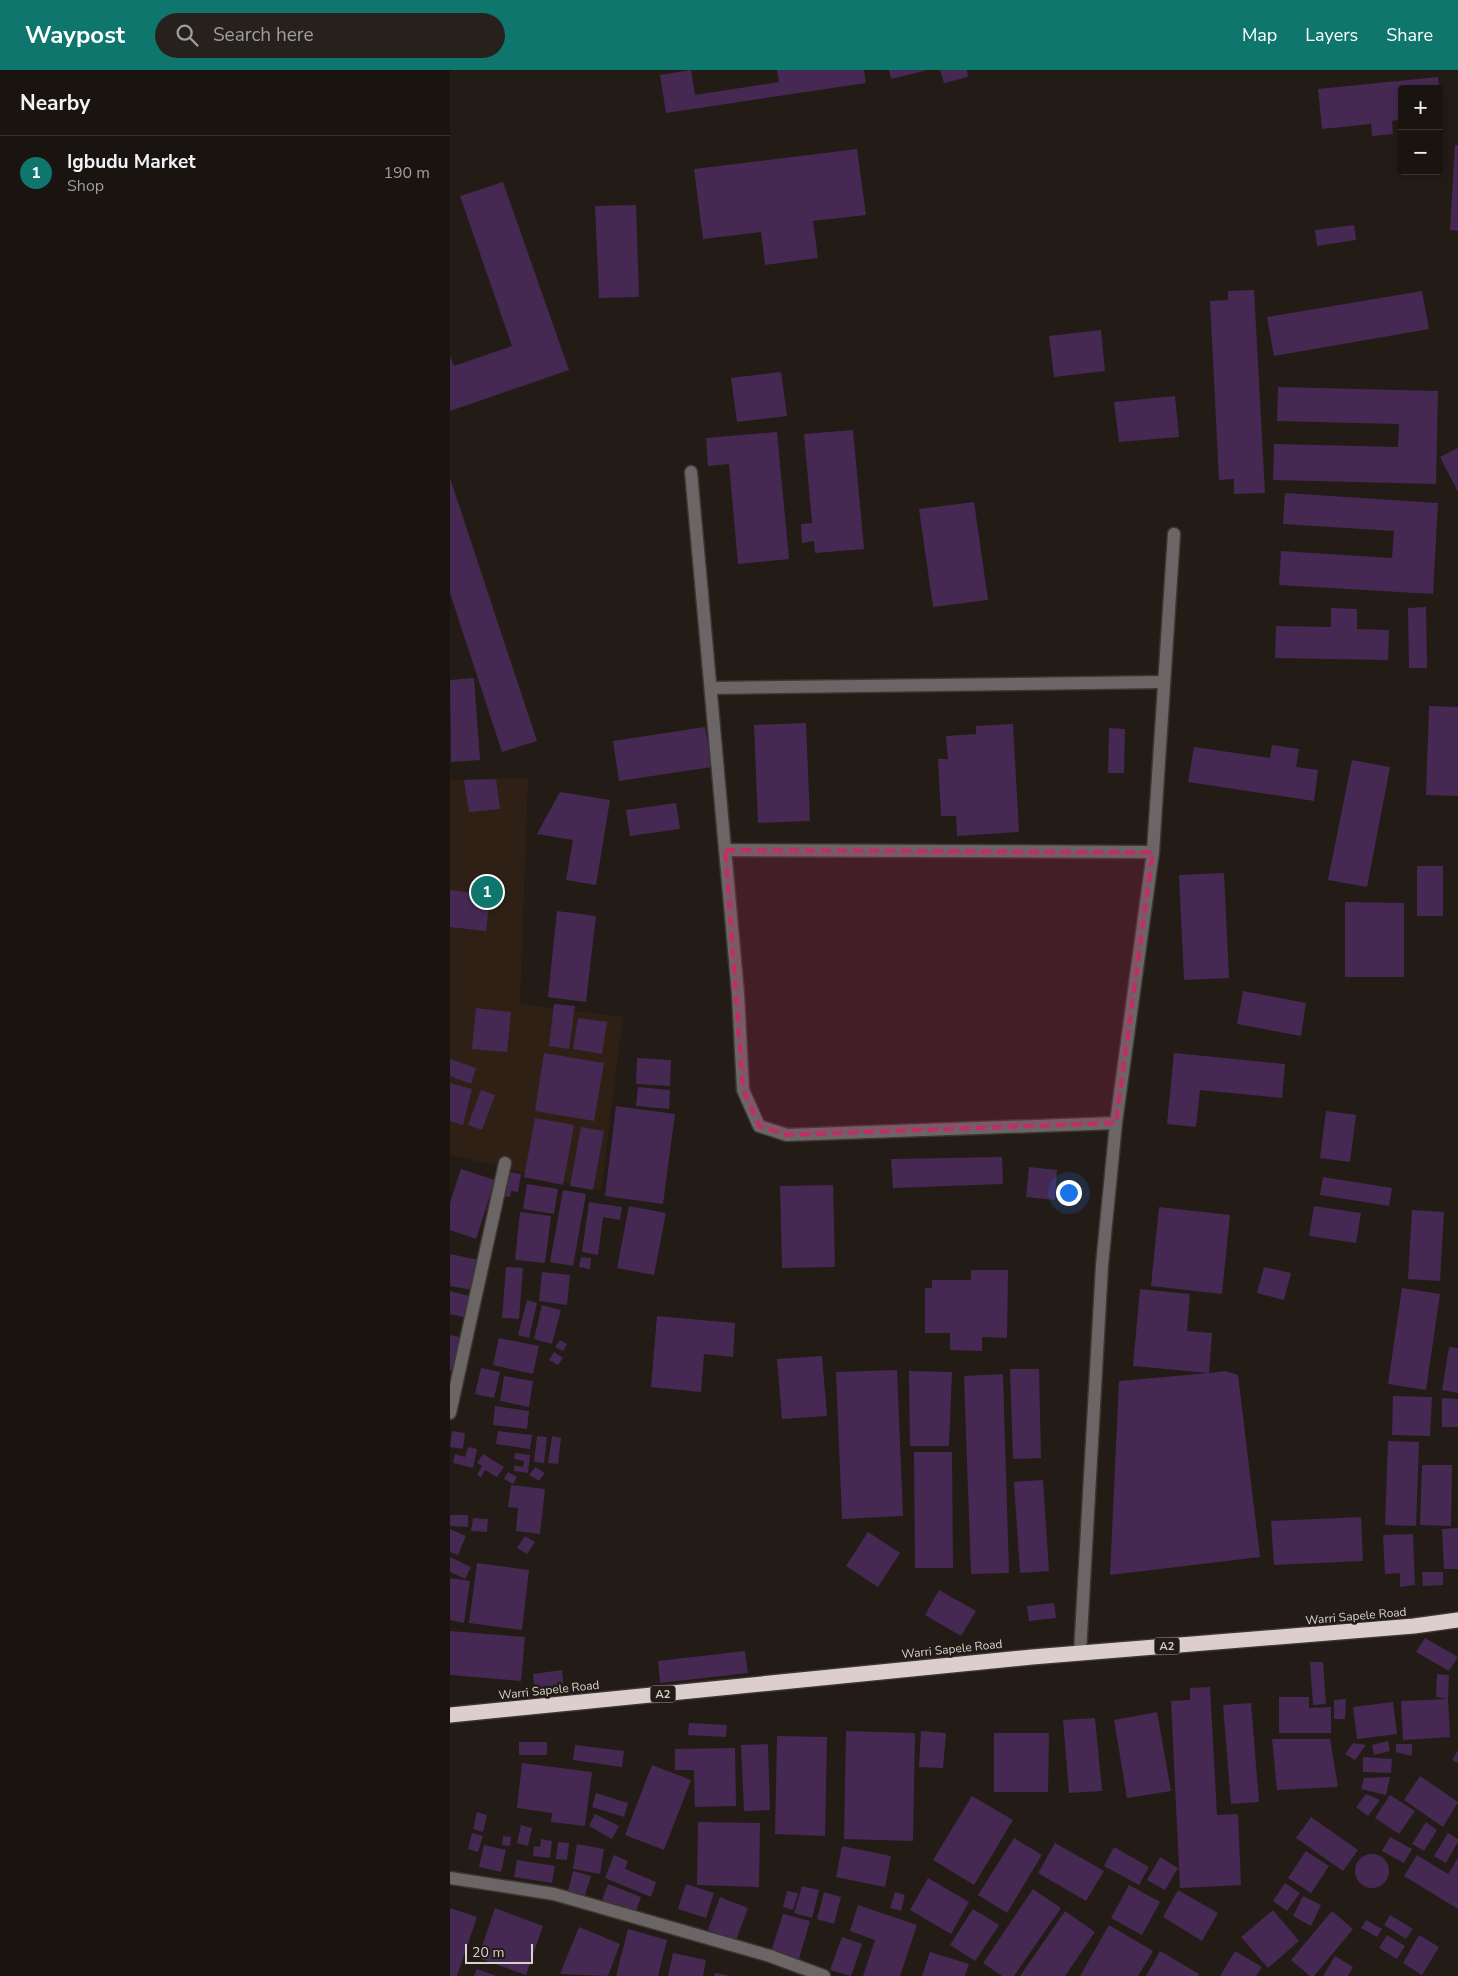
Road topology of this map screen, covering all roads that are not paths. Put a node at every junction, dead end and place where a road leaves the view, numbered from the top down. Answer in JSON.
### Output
{"nodes":[{"id":1,"x":691,"y":472,"type":"dead end"},
{"id":2,"x":1174,"y":534,"type":"dead end"},
{"id":3,"x":1164,"y":682,"type":"junction"},
{"id":4,"x":711,"y":688,"type":"junction"},
{"id":5,"x":725,"y":850,"type":"junction"},
{"id":6,"x":1153,"y":852,"type":"junction"},
{"id":7,"x":1116,"y":1123,"type":"junction"},
{"id":8,"x":505,"y":1164,"type":"dead end"},
{"id":9,"x":450,"y":1413,"type":"edge"},
{"id":10,"x":1458,"y":1620,"type":"edge"},
{"id":11,"x":1080,"y":1653,"type":"junction"},
{"id":12,"x":450,"y":1715,"type":"edge"},
{"id":13,"x":450,"y":1878,"type":"edge"},
{"id":14,"x":824,"y":1976,"type":"edge"}],
"edges":[{"from":1,"to":4,"type":"street"},
{"from":2,"to":3,"type":"street"},
{"from":3,"to":4,"type":"street"},
{"from":3,"to":6,"type":"street"},
{"from":4,"to":5,"type":"street"},
{"from":5,"to":6,"type":"street"},
{"from":5,"to":7,"type":"street"},
{"from":6,"to":7,"type":"street"},
{"from":7,"to":11,"type":"street"},
{"from":8,"to":9,"type":"street"},
{"from":10,"to":11,"type":"highway","name":"Warri Sapele Road","number":"A2"},
{"from":11,"to":12,"type":"highway","name":"Warri Sapele Road","number":"A2"},
{"from":13,"to":14,"type":"street"}]}
